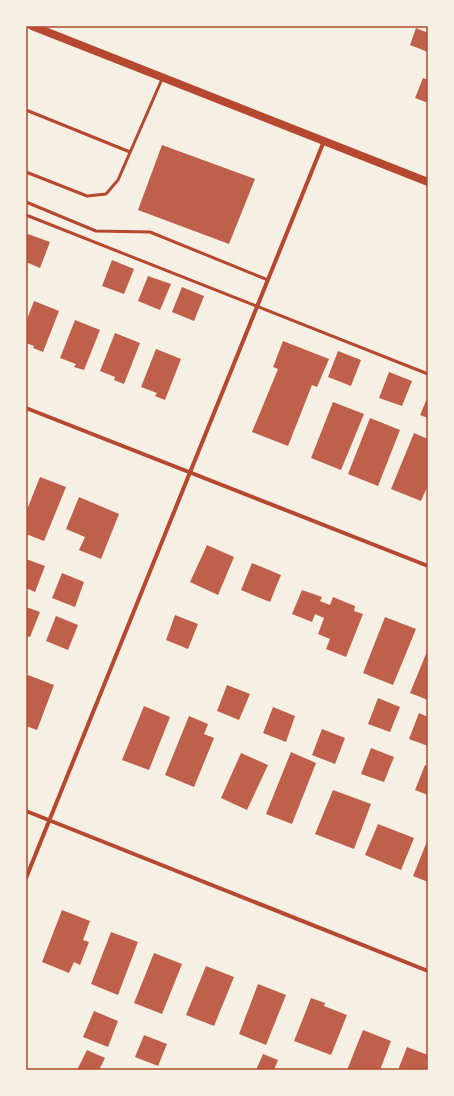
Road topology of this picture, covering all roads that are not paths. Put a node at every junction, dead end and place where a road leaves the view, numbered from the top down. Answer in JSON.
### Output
{"nodes":[{"id":1,"x":32,"y":26,"type":"edge"},
{"id":2,"x":163,"y":77,"type":"junction"},
{"id":3,"x":26,"y":110,"type":"edge"},
{"id":4,"x":324,"y":141,"type":"junction"},
{"id":5,"x":130,"y":152,"type":"junction"},
{"id":6,"x":26,"y":172,"type":"edge"},
{"id":7,"x":428,"y":182,"type":"edge"},
{"id":8,"x":26,"y":202,"type":"edge"},
{"id":9,"x":26,"y":215,"type":"edge"},
{"id":10,"x":268,"y":280,"type":"junction"},
{"id":11,"x":257,"y":306,"type":"junction"},
{"id":12,"x":428,"y":374,"type":"edge"},
{"id":13,"x":26,"y":408,"type":"edge"},
{"id":14,"x":190,"y":473,"type":"junction"},
{"id":15,"x":428,"y":566,"type":"edge"},
{"id":16,"x":26,"y":811,"type":"edge"},
{"id":17,"x":49,"y":820,"type":"junction"},
{"id":18,"x":26,"y":878,"type":"edge"},
{"id":19,"x":428,"y":971,"type":"edge"}],
"edges":[{"from":1,"to":2,"type":"main road"},
{"from":2,"to":4,"type":"main road"},
{"from":2,"to":5,"type":"lane"},
{"from":3,"to":5,"type":"lane"},
{"from":4,"to":7,"type":"main road"},
{"from":4,"to":10,"type":"street"},
{"from":5,"to":6,"type":"lane"},
{"from":8,"to":10,"type":"lane"},
{"from":9,"to":11,"type":"lane"},
{"from":10,"to":11,"type":"street"},
{"from":11,"to":12,"type":"lane"},
{"from":11,"to":14,"type":"street"},
{"from":13,"to":14,"type":"street"},
{"from":14,"to":15,"type":"street"},
{"from":14,"to":17,"type":"street"},
{"from":16,"to":17,"type":"street"},
{"from":17,"to":18,"type":"street"},
{"from":17,"to":19,"type":"street"}]}
